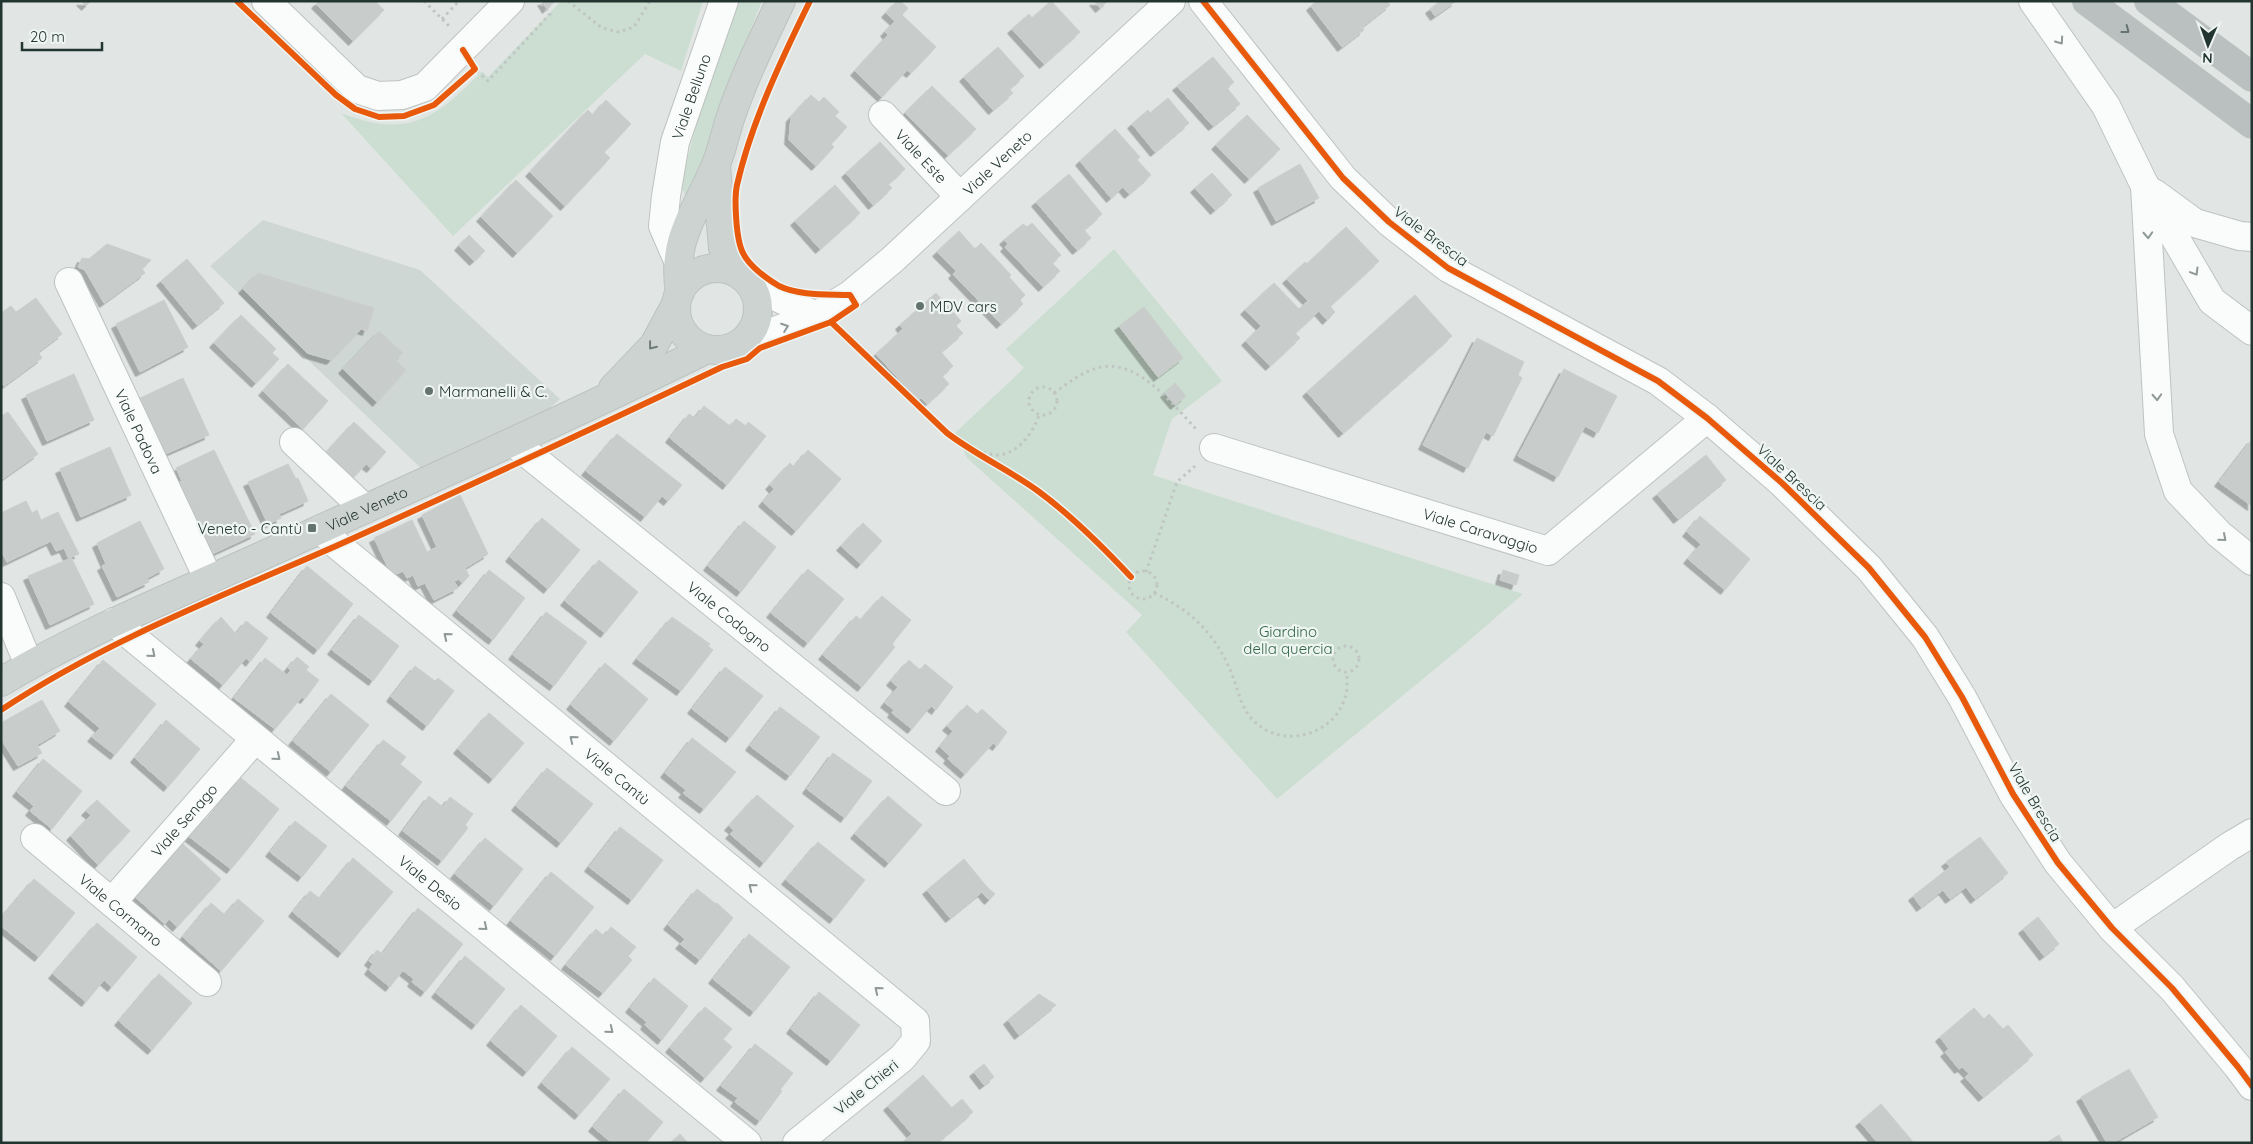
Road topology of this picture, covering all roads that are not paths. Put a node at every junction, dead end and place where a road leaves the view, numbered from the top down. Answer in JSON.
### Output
{"nodes":[{"id":1,"x":266,"y":1,"type":"edge"},
{"id":2,"x":510,"y":1,"type":"edge"},
{"id":3,"x":724,"y":1,"type":"edge"},
{"id":4,"x":781,"y":1,"type":"edge"},
{"id":5,"x":1171,"y":1,"type":"edge"},
{"id":6,"x":1204,"y":1,"type":"edge"},
{"id":7,"x":2032,"y":1,"type":"edge"},
{"id":8,"x":2087,"y":1,"type":"edge"},
{"id":9,"x":2149,"y":1,"type":"edge"},
{"id":10,"x":2252,"y":78,"type":"edge"},
{"id":11,"x":883,"y":115,"type":"dead end"},
{"id":12,"x":2252,"y":124,"type":"edge"},
{"id":13,"x":716,"y":166,"type":"junction"},
{"id":14,"x":2145,"y":186,"type":"junction"},
{"id":15,"x":666,"y":196,"type":"junction"},
{"id":16,"x":960,"y":197,"type":"junction"},
{"id":17,"x":688,"y":221,"type":"junction"},
{"id":18,"x":2252,"y":237,"type":"edge"},
{"id":19,"x":677,"y":258,"type":"junction"},
{"id":20,"x":735,"y":268,"type":"junction"},
{"id":21,"x":69,"y":282,"type":"dead end"},
{"id":22,"x":678,"y":298,"type":"junction"},
{"id":23,"x":816,"y":316,"type":"junction"},
{"id":24,"x":2252,"y":331,"type":"edge"},
{"id":25,"x":739,"y":344,"type":"junction"},
{"id":26,"x":707,"y":349,"type":"junction"},
{"id":27,"x":600,"y":402,"type":"junction"},
{"id":28,"x":1707,"y":418,"type":"junction"},
{"id":29,"x":294,"y":442,"type":"dead end"},
{"id":30,"x":514,"y":442,"type":"junction"},
{"id":31,"x":1214,"y":448,"type":"road end"},
{"id":32,"x":366,"y":509,"type":"junction"},
{"id":33,"x":322,"y":529,"type":"junction"},
{"id":34,"x":2252,"y":561,"type":"edge"},
{"id":35,"x":209,"y":580,"type":"junction"},
{"id":36,"x":1,"y":597,"type":"edge"},
{"id":37,"x":114,"y":622,"type":"junction"},
{"id":38,"x":28,"y":665,"type":"junction"},
{"id":39,"x":1,"y":682,"type":"edge"},
{"id":40,"x":255,"y":739,"type":"junction"},
{"id":41,"x":946,"y":791,"type":"dead end"},
{"id":42,"x":2252,"y":833,"type":"edge"},
{"id":43,"x":35,"y":838,"type":"dead end"},
{"id":44,"x":112,"y":902,"type":"junction"},
{"id":45,"x":2112,"y":928,"type":"junction"},
{"id":46,"x":207,"y":982,"type":"dead end"},
{"id":47,"x":916,"y":1021,"type":"joint"},
{"id":48,"x":2252,"y":1086,"type":"edge"},
{"id":49,"x":747,"y":1143,"type":"edge"},
{"id":50,"x":797,"y":1143,"type":"edge"}],
"edges":[{"from":1,"to":2,"type":"street"},
{"from":3,"to":15,"type":"street","name":"Viale Belluno"},
{"from":4,"to":13,"type":"main road"},
{"from":5,"to":16,"type":"street","name":"Viale Veneto"},
{"from":6,"to":28,"type":"street","name":"Viale Brescia"},
{"from":7,"to":14,"type":"street","one_way":true},
{"from":8,"to":12,"type":"highway","one_way":true},
{"from":9,"to":10,"type":"highway"},
{"from":11,"to":16,"type":"street","name":"Viale Este"},
{"from":13,"to":17,"type":"main road"},
{"from":13,"to":20,"type":"main road"},
{"from":14,"to":18,"type":"street"},
{"from":14,"to":24,"type":"street","one_way":true},
{"from":14,"to":34,"type":"street","one_way":true},
{"from":15,"to":17,"type":"street"},
{"from":15,"to":19,"type":"street","name":"Viale Belluno"},
{"from":16,"to":23,"type":"street","name":"Viale Veneto"},
{"from":17,"to":19,"type":"main road"},
{"from":17,"to":20,"type":"main road"},
{"from":19,"to":22,"type":"main road"},
{"from":20,"to":22,"type":"main road"},
{"from":20,"to":23,"type":"street"},
{"from":20,"to":25,"type":"main road"},
{"from":21,"to":35,"type":"street","name":"Viale Padova"},
{"from":22,"to":26,"type":"main road"},
{"from":22,"to":27,"type":"main road","name":"Viale Veneto","one_way":true},
{"from":25,"to":23,"type":"street","name":"Viale Veneto","one_way":true},
{"from":25,"to":26,"type":"main road"},
{"from":26,"to":27,"type":"main road","name":"Viale Veneto"},
{"from":27,"to":30,"type":"main road","name":"Viale Veneto"},
{"from":28,"to":31,"type":"street","name":"Viale Caravaggio"},
{"from":28,"to":45,"type":"street","name":"Viale Brescia"},
{"from":29,"to":32,"type":"street"},
{"from":30,"to":32,"type":"main road","name":"Viale Veneto"},
{"from":30,"to":41,"type":"street","name":"Viale Codogno"},
{"from":32,"to":33,"type":"main road","name":"Viale Veneto"},
{"from":33,"to":35,"type":"main road","name":"Viale Veneto"},
{"from":47,"to":33,"type":"street","name":"Viale Cantù","one_way":true},
{"from":35,"to":37,"type":"main road","name":"Viale Veneto"},
{"from":36,"to":38,"type":"street"},
{"from":37,"to":38,"type":"main road","name":"Viale Veneto"},
{"from":37,"to":40,"type":"street","name":"Viale Desio","one_way":true},
{"from":38,"to":39,"type":"main road","name":"Viale Veneto"},
{"from":40,"to":44,"type":"street","name":"Viale Senago"},
{"from":40,"to":49,"type":"street","name":"Viale Desio","one_way":true},
{"from":42,"to":45,"type":"street"},
{"from":43,"to":44,"type":"street","name":"Viale Cormano"},
{"from":44,"to":46,"type":"street","name":"Viale Cormano"},
{"from":45,"to":48,"type":"street","name":"Viale Brescia"},
{"from":47,"to":50,"type":"street","name":"Viale Chieri"}]}
